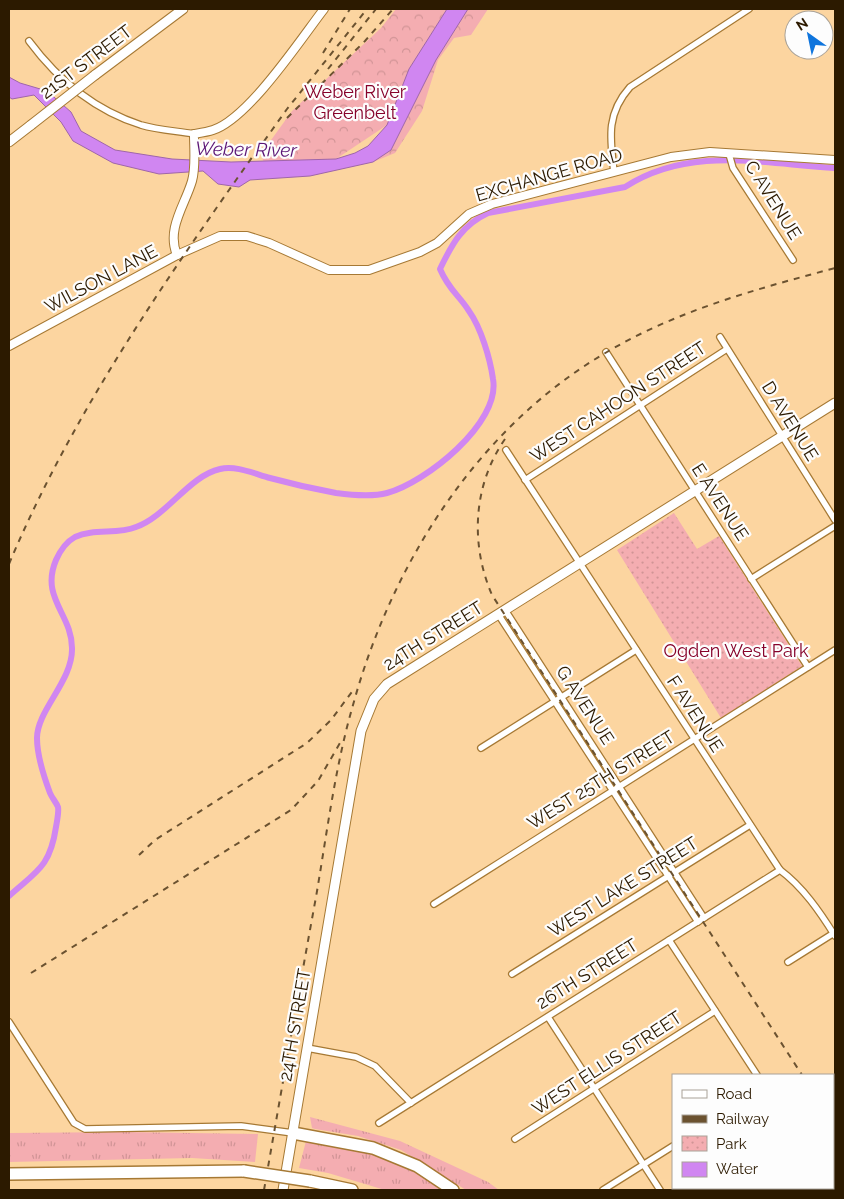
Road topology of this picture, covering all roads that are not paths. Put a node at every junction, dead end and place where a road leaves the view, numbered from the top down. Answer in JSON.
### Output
{"nodes":[{"id":1,"x":183,"y":9,"type":"edge"},
{"id":2,"x":324,"y":9,"type":"edge"},
{"id":3,"x":750,"y":9,"type":"edge"},
{"id":4,"x":29,"y":41,"type":"dead end"},
{"id":5,"x":194,"y":134,"type":"junction"},
{"id":6,"x":9,"y":142,"type":"edge"},
{"id":7,"x":729,"y":154,"type":"junction"},
{"id":8,"x":835,"y":160,"type":"edge"},
{"id":9,"x":614,"y":172,"type":"junction"},
{"id":10,"x":177,"y":255,"type":"junction"},
{"id":11,"x":793,"y":260,"type":"dead end"},
{"id":12,"x":720,"y":337,"type":"dead end"},
{"id":13,"x":9,"y":346,"type":"edge"},
{"id":14,"x":727,"y":349,"type":"junction"},
{"id":15,"x":606,"y":352,"type":"dead end"},
{"id":16,"x":835,"y":403,"type":"edge"},
{"id":17,"x":640,"y":406,"type":"junction"},
{"id":18,"x":782,"y":436,"type":"junction"},
{"id":19,"x":506,"y":450,"type":"dead end"},
{"id":20,"x":526,"y":480,"type":"junction"},
{"id":21,"x":695,"y":491,"type":"junction"},
{"id":22,"x":835,"y":520,"type":"edge"},
{"id":23,"x":835,"y":526,"type":"edge"},
{"id":24,"x":580,"y":563,"type":"junction"},
{"id":25,"x":751,"y":579,"type":"junction"},
{"id":26,"x":502,"y":612,"type":"junction"},
{"id":27,"x":636,"y":650,"type":"junction"},
{"id":28,"x":835,"y":650,"type":"edge"},
{"id":29,"x":808,"y":667,"type":"junction"},
{"id":30,"x":562,"y":698,"type":"junction"},
{"id":31,"x":556,"y":702,"type":"junction"},
{"id":32,"x":694,"y":739,"type":"junction"},
{"id":33,"x":481,"y":748,"type":"dead end"},
{"id":34,"x":619,"y":785,"type":"junction"},
{"id":35,"x":612,"y":789,"type":"junction"},
{"id":36,"x":750,"y":825,"type":"junction"},
{"id":37,"x":780,"y":870,"type":"junction"},
{"id":38,"x":675,"y":872,"type":"junction"},
{"id":39,"x":669,"y":876,"type":"junction"},
{"id":40,"x":434,"y":904,"type":"dead end"},
{"id":41,"x":704,"y":918,"type":"junction"},
{"id":42,"x":698,"y":922,"type":"junction"},
{"id":43,"x":834,"y":934,"type":"edge"},
{"id":44,"x":669,"y":940,"type":"junction"},
{"id":45,"x":788,"y":962,"type":"dead end"},
{"id":46,"x":512,"y":974,"type":"dead end"},
{"id":47,"x":715,"y":1011,"type":"junction"},
{"id":48,"x":548,"y":1017,"type":"junction"},
{"id":49,"x":9,"y":1022,"type":"edge"},
{"id":50,"x":307,"y":1048,"type":"junction"},
{"id":51,"x":756,"y":1074,"type":"edge"},
{"id":52,"x":595,"y":1088,"type":"junction"},
{"id":53,"x":411,"y":1103,"type":"junction"},
{"id":54,"x":379,"y":1123,"type":"dead end"},
{"id":55,"x":293,"y":1133,"type":"junction"},
{"id":56,"x":516,"y":1139,"type":"dead end"},
{"id":57,"x":672,"y":1147,"type":"edge"},
{"id":58,"x":644,"y":1165,"type":"junction"},
{"id":59,"x":9,"y":1174,"type":"edge"},
{"id":60,"x":283,"y":1190,"type":"edge"},
{"id":61,"x":352,"y":1190,"type":"edge"},
{"id":62,"x":454,"y":1190,"type":"edge"},
{"id":63,"x":603,"y":1190,"type":"edge"},
{"id":64,"x":660,"y":1190,"type":"edge"}],
"edges":[{"from":1,"to":6,"type":"main road","name":"21ST STREET","bridge":true},
{"from":2,"to":5,"type":"street"},
{"from":3,"to":9,"type":"street"},
{"from":4,"to":5,"type":"street"},
{"from":5,"to":10,"type":"street","name":"WILSON LANE"},
{"from":7,"to":8,"type":"street","name":"EXCHANGE ROAD"},
{"from":7,"to":9,"type":"street","name":"EXCHANGE ROAD"},
{"from":7,"to":11,"type":"street","name":"C AVENUE"},
{"from":9,"to":10,"type":"street","name":"EXCHANGE ROAD"},
{"from":10,"to":13,"type":"street","name":"WILSON LANE"},
{"from":12,"to":14,"type":"street","name":"D AVENUE"},
{"from":14,"to":17,"type":"street","name":"WEST CAHOON STREET"},
{"from":14,"to":18,"type":"street","name":"D AVENUE"},
{"from":15,"to":17,"type":"street","name":"E AVENUE"},
{"from":16,"to":18,"type":"main road","name":"24TH STREET"},
{"from":17,"to":20,"type":"street","name":"WEST CAHOON STREET"},
{"from":17,"to":21,"type":"street","name":"E AVENUE"},
{"from":18,"to":21,"type":"main road","name":"24TH STREET"},
{"from":18,"to":22,"type":"street","name":"D AVENUE"},
{"from":19,"to":20,"type":"street","name":"F AVENUE"},
{"from":20,"to":24,"type":"street","name":"F AVENUE"},
{"from":21,"to":24,"type":"main road","name":"24TH STREET"},
{"from":21,"to":25,"type":"street","name":"E AVENUE"},
{"from":23,"to":25,"type":"street"},
{"from":24,"to":26,"type":"main road","name":"24TH STREET"},
{"from":24,"to":27,"type":"street","name":"F AVENUE"},
{"from":25,"to":29,"type":"street","name":"E AVENUE"},
{"from":26,"to":30,"type":"street","name":"G AVENUE"},
{"from":26,"to":31,"type":"street","name":"G AVENUE"},
{"from":26,"to":50,"type":"main road","name":"24TH STREET"},
{"from":27,"to":30,"type":"street"},
{"from":27,"to":32,"type":"street","name":"F AVENUE"},
{"from":28,"to":29,"type":"street","name":"WEST 25TH STREET"},
{"from":29,"to":32,"type":"street","name":"WEST 25TH STREET"},
{"from":30,"to":31,"type":"street"},
{"from":30,"to":34,"type":"street","name":"G AVENUE"},
{"from":31,"to":33,"type":"street"},
{"from":31,"to":35,"type":"street","name":"G AVENUE"},
{"from":32,"to":34,"type":"street","name":"WEST 25TH STREET"},
{"from":32,"to":36,"type":"street","name":"F AVENUE"},
{"from":34,"to":35,"type":"street","name":"WEST 25TH STREET"},
{"from":34,"to":38,"type":"street","name":"G AVENUE"},
{"from":35,"to":39,"type":"street","name":"G AVENUE"},
{"from":35,"to":40,"type":"street","name":"WEST 25TH STREET"},
{"from":36,"to":37,"type":"street","name":"F AVENUE"},
{"from":36,"to":38,"type":"street","name":"WEST LAKE STREET"},
{"from":37,"to":41,"type":"street","name":"26TH STREET"},
{"from":37,"to":43,"type":"street","name":"F AVENUE"},
{"from":38,"to":39,"type":"street","name":"WEST LAKE STREET"},
{"from":38,"to":41,"type":"street","name":"G AVENUE"},
{"from":39,"to":42,"type":"street","name":"G AVENUE"},
{"from":39,"to":46,"type":"street","name":"WEST LAKE STREET"},
{"from":41,"to":42,"type":"street","name":"26TH STREET"},
{"from":42,"to":44,"type":"street","name":"26TH STREET"},
{"from":43,"to":45,"type":"street"},
{"from":44,"to":47,"type":"street"},
{"from":44,"to":48,"type":"street","name":"26TH STREET"},
{"from":47,"to":51,"type":"street"},
{"from":47,"to":52,"type":"street","name":"WEST ELLIS STREET"},
{"from":48,"to":52,"type":"street"},
{"from":48,"to":53,"type":"street","name":"26TH STREET"},
{"from":49,"to":55,"type":"street"},
{"from":50,"to":53,"type":"street"},
{"from":50,"to":55,"type":"main road","name":"24TH STREET"},
{"from":52,"to":56,"type":"street","name":"WEST ELLIS STREET"},
{"from":52,"to":58,"type":"street"},
{"from":53,"to":54,"type":"street","name":"26TH STREET"},
{"from":55,"to":60,"type":"main road","name":"24TH STREET"},
{"from":55,"to":62,"type":"highway"},
{"from":57,"to":58,"type":"street"},
{"from":58,"to":63,"type":"street"},
{"from":58,"to":64,"type":"street"},
{"from":59,"to":61,"type":"highway","bridge":true}]}
